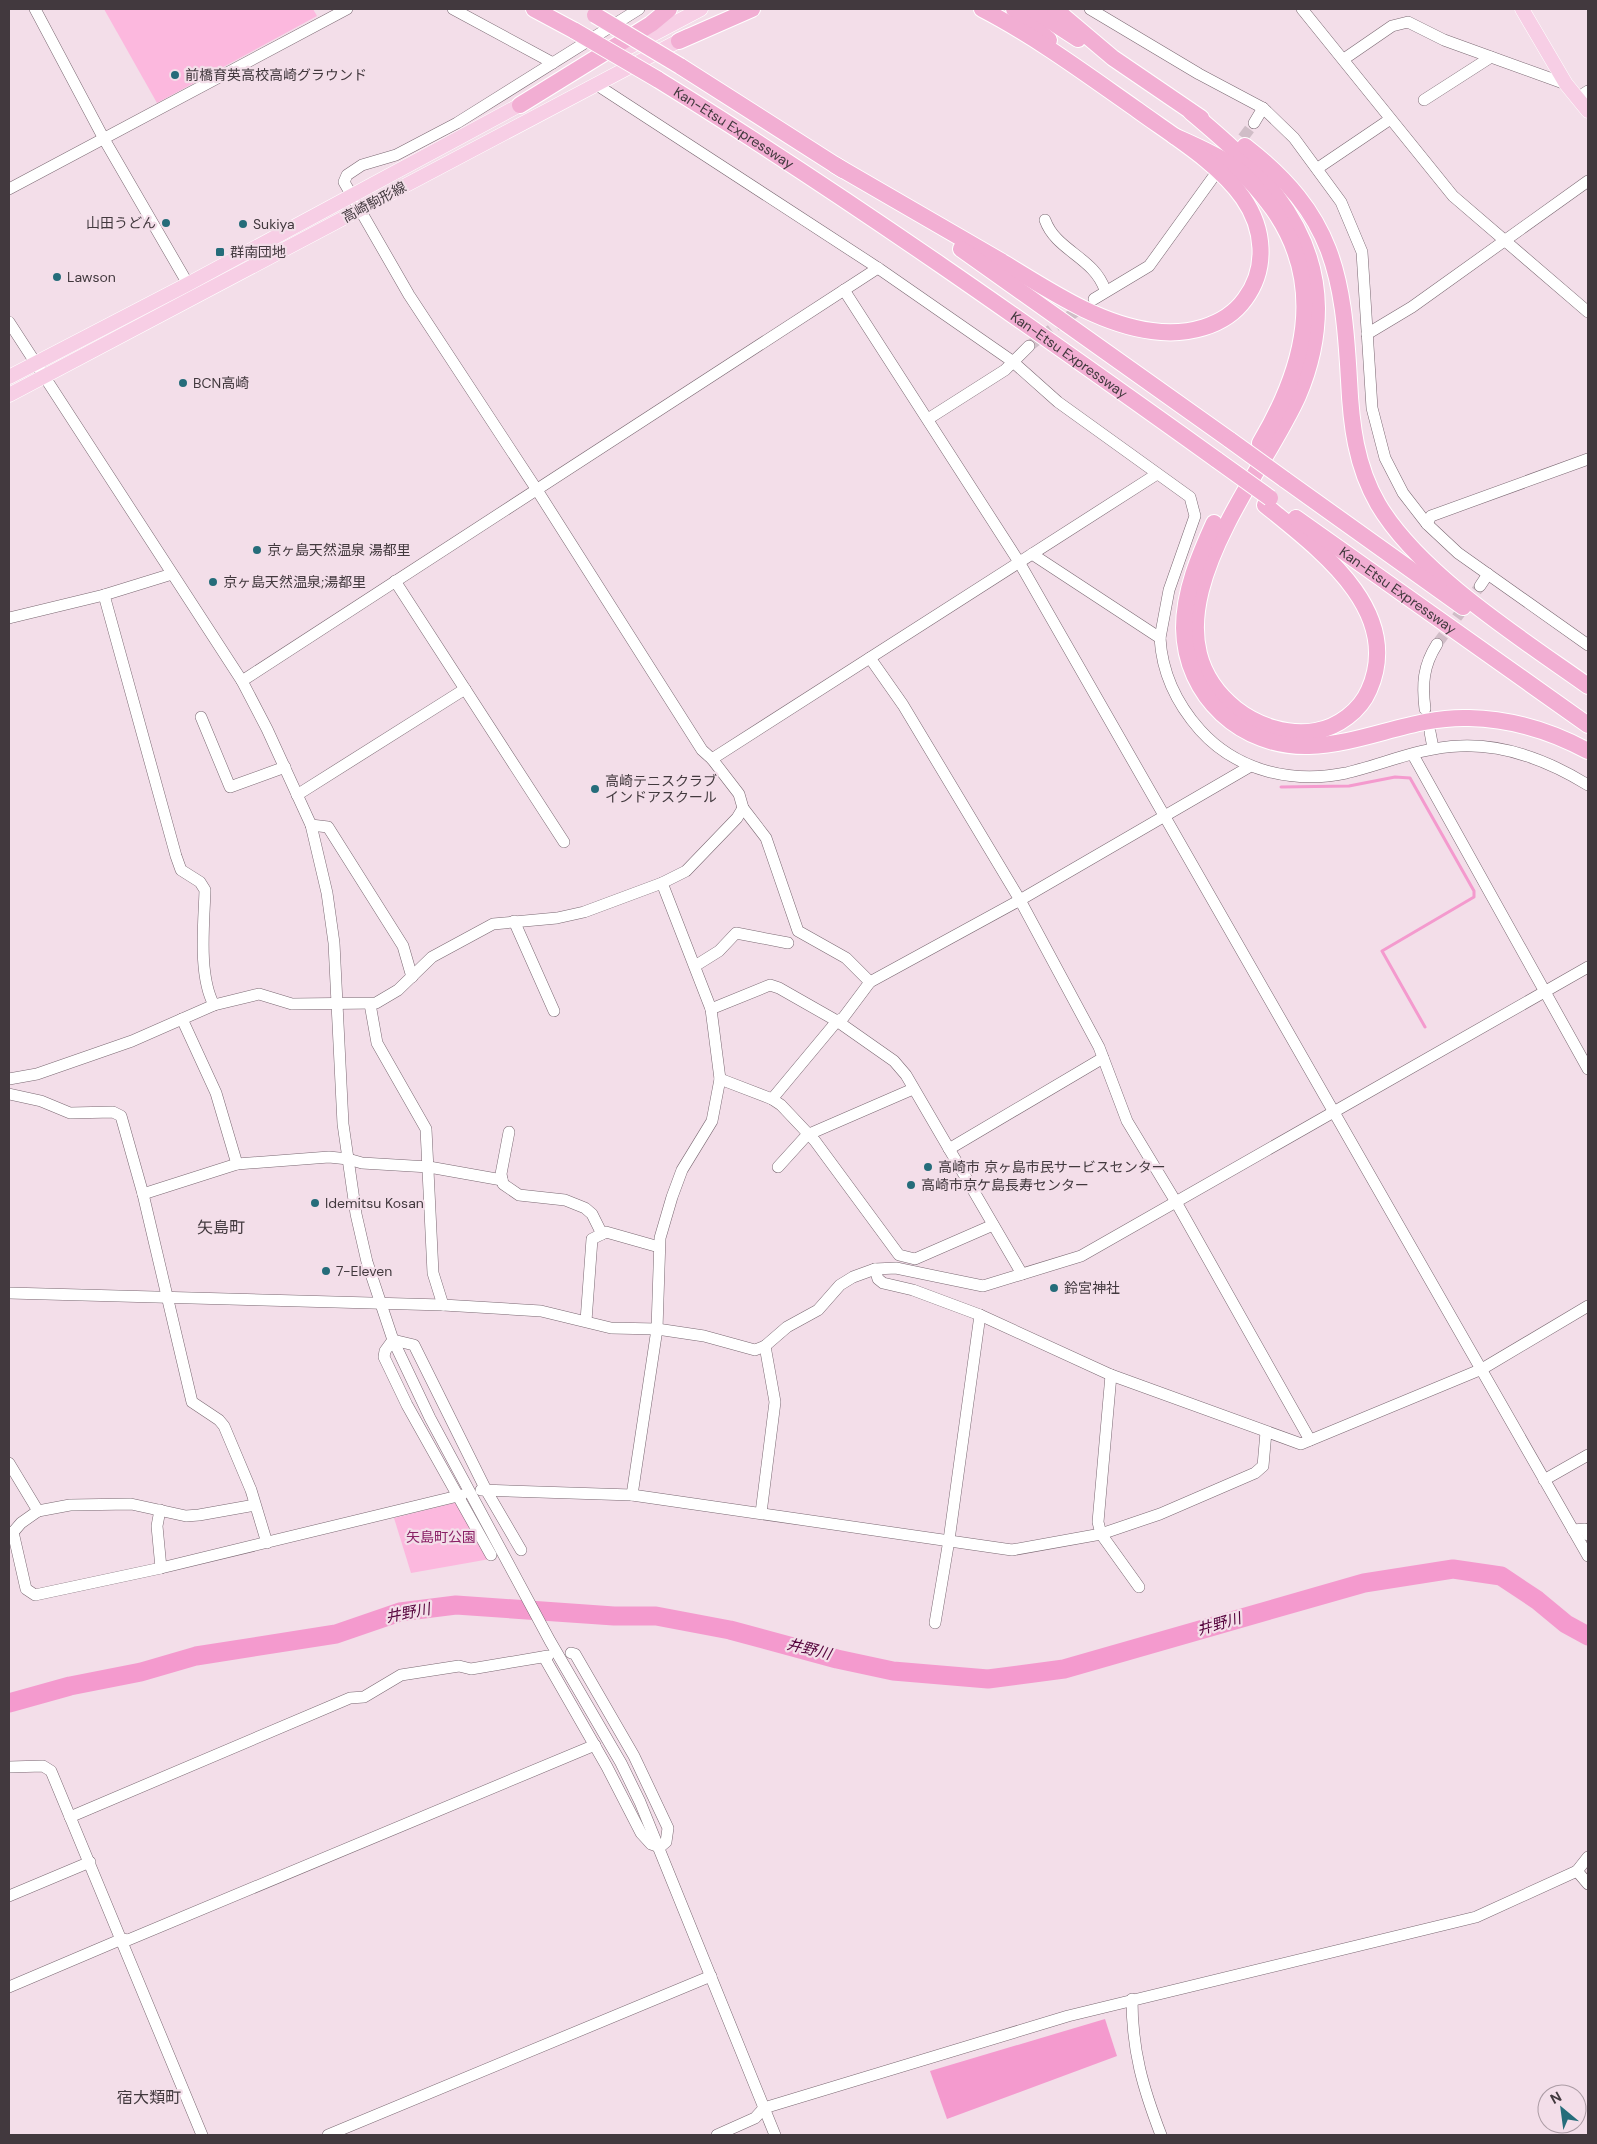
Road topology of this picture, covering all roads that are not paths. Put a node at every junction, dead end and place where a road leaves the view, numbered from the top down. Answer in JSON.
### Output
{"nodes":[{"id":1,"x":35,"y":9,"type":"edge"},
{"id":2,"x":347,"y":9,"type":"edge"},
{"id":3,"x":453,"y":9,"type":"edge"},
{"id":4,"x":534,"y":9,"type":"edge"},
{"id":5,"x":638,"y":9,"type":"edge"},
{"id":6,"x":669,"y":9,"type":"edge"},
{"id":7,"x":702,"y":9,"type":"edge"},
{"id":8,"x":739,"y":9,"type":"edge"},
{"id":9,"x":752,"y":9,"type":"edge"},
{"id":10,"x":982,"y":9,"type":"edge"},
{"id":11,"x":1014,"y":9,"type":"edge"},
{"id":12,"x":1032,"y":9,"type":"edge"},
{"id":13,"x":1055,"y":9,"type":"edge"},
{"id":14,"x":1090,"y":9,"type":"edge"},
{"id":15,"x":1302,"y":9,"type":"edge"},
{"id":16,"x":1522,"y":9,"type":"edge"},
{"id":17,"x":590,"y":12,"type":"edge"},
{"id":18,"x":678,"y":41,"type":"junction"},
{"id":19,"x":1491,"y":57,"type":"junction"},
{"id":20,"x":1113,"y":58,"type":"junction"},
{"id":21,"x":1344,"y":59,"type":"junction"},
{"id":22,"x":553,"y":63,"type":"junction"},
{"id":23,"x":1096,"y":81,"type":"junction"},
{"id":24,"x":1566,"y":84,"type":"junction"},
{"id":25,"x":597,"y":85,"type":"junction"},
{"id":26,"x":1583,"y":94,"type":"edge"},
{"id":27,"x":1424,"y":100,"type":"dead end"},
{"id":28,"x":520,"y":105,"type":"junction"},
{"id":29,"x":1263,"y":108,"type":"junction"},
{"id":30,"x":1588,"y":111,"type":"edge"},
{"id":31,"x":1191,"y":112,"type":"junction"},
{"id":32,"x":1389,"y":120,"type":"junction"},
{"id":33,"x":1254,"y":123,"type":"tunnel mouth"},
{"id":34,"x":1174,"y":136,"type":"junction"},
{"id":35,"x":104,"y":139,"type":"junction"},
{"id":36,"x":835,"y":165,"type":"junction"},
{"id":37,"x":1318,"y":168,"type":"junction"},
{"id":38,"x":1214,"y":176,"type":"dead end"},
{"id":39,"x":1588,"y":181,"type":"edge"},
{"id":40,"x":9,"y":190,"type":"edge"},
{"id":41,"x":352,"y":196,"type":"junction"},
{"id":42,"x":360,"y":210,"type":"junction"},
{"id":43,"x":1045,"y":220,"type":"dead end"},
{"id":44,"x":1504,"y":239,"type":"junction"},
{"id":45,"x":878,"y":268,"type":"junction"},
{"id":46,"x":188,"y":284,"type":"junction"},
{"id":47,"x":844,"y":290,"type":"junction"},
{"id":48,"x":1105,"y":290,"type":"junction"},
{"id":49,"x":1094,"y":298,"type":"tunnel mouth"},
{"id":50,"x":1588,"y":312,"type":"edge"},
{"id":51,"x":9,"y":322,"type":"edge"},
{"id":52,"x":1367,"y":334,"type":"junction"},
{"id":53,"x":1029,"y":346,"type":"tunnel mouth"},
{"id":54,"x":1012,"y":361,"type":"junction"},
{"id":55,"x":34,"y":363,"type":"junction"},
{"id":56,"x":44,"y":376,"type":"junction"},
{"id":57,"x":9,"y":377,"type":"edge"},
{"id":58,"x":9,"y":395,"type":"edge"},
{"id":59,"x":928,"y":419,"type":"junction"},
{"id":60,"x":1588,"y":459,"type":"edge"},
{"id":61,"x":1157,"y":474,"type":"junction"},
{"id":62,"x":537,"y":490,"type":"junction"},
{"id":63,"x":1267,"y":502,"type":"junction"},
{"id":64,"x":1427,"y":524,"type":"junction"},
{"id":65,"x":1032,"y":554,"type":"junction"},
{"id":66,"x":1019,"y":562,"type":"junction"},
{"id":67,"x":172,"y":574,"type":"junction"},
{"id":68,"x":1488,"y":574,"type":"junction"},
{"id":69,"x":395,"y":581,"type":"junction"},
{"id":70,"x":1480,"y":586,"type":"tunnel mouth"},
{"id":71,"x":104,"y":594,"type":"junction"},
{"id":72,"x":9,"y":618,"type":"edge"},
{"id":73,"x":1160,"y":638,"type":"junction"},
{"id":74,"x":1437,"y":644,"type":"tunnel mouth"},
{"id":75,"x":1588,"y":645,"type":"edge"},
{"id":76,"x":870,"y":658,"type":"junction"},
{"id":77,"x":242,"y":681,"type":"junction"},
{"id":78,"x":1588,"y":686,"type":"edge"},
{"id":79,"x":465,"y":689,"type":"junction"},
{"id":80,"x":1588,"y":695,"type":"edge"},
{"id":81,"x":1425,"y":709,"type":"dead end"},
{"id":82,"x":201,"y":717,"type":"dead end"},
{"id":83,"x":1588,"y":724,"type":"edge"},
{"id":84,"x":1430,"y":732,"type":"dead end"},
{"id":85,"x":1433,"y":748,"type":"junction"},
{"id":86,"x":1588,"y":750,"type":"edge"},
{"id":87,"x":1412,"y":755,"type":"junction"},
{"id":88,"x":712,"y":759,"type":"junction"},
{"id":89,"x":285,"y":767,"type":"junction"},
{"id":90,"x":1249,"y":767,"type":"junction"},
{"id":91,"x":1588,"y":786,"type":"edge"},
{"id":92,"x":297,"y":794,"type":"junction"},
{"id":93,"x":743,"y":808,"type":"junction"},
{"id":94,"x":1165,"y":816,"type":"junction"},
{"id":95,"x":311,"y":825,"type":"junction"},
{"id":96,"x":564,"y":842,"type":"dead end"},
{"id":97,"x":662,"y":883,"type":"junction"},
{"id":98,"x":1020,"y":900,"type":"junction"},
{"id":99,"x":514,"y":921,"type":"junction"},
{"id":100,"x":788,"y":943,"type":"dead end"},
{"id":101,"x":695,"y":966,"type":"junction"},
{"id":102,"x":1588,"y":967,"type":"edge"},
{"id":103,"x":412,"y":977,"type":"junction"},
{"id":104,"x":870,"y":982,"type":"junction"},
{"id":105,"x":1544,"y":992,"type":"junction"},
{"id":106,"x":337,"y":1004,"type":"junction"},
{"id":107,"x":370,"y":1004,"type":"junction"},
{"id":108,"x":214,"y":1005,"type":"junction"},
{"id":109,"x":711,"y":1010,"type":"junction"},
{"id":110,"x":554,"y":1011,"type":"dead end"},
{"id":111,"x":182,"y":1019,"type":"junction"},
{"id":112,"x":837,"y":1021,"type":"junction"},
{"id":113,"x":1103,"y":1058,"type":"junction"},
{"id":114,"x":1588,"y":1069,"type":"edge"},
{"id":115,"x":9,"y":1078,"type":"edge"},
{"id":116,"x":720,"y":1079,"type":"junction"},
{"id":117,"x":913,"y":1089,"type":"junction"},
{"id":118,"x":9,"y":1094,"type":"edge"},
{"id":119,"x":772,"y":1099,"type":"junction"},
{"id":120,"x":1334,"y":1112,"type":"junction"},
{"id":121,"x":509,"y":1132,"type":"dead end"},
{"id":122,"x":807,"y":1135,"type":"junction"},
{"id":123,"x":949,"y":1149,"type":"junction"},
{"id":124,"x":348,"y":1159,"type":"junction"},
{"id":125,"x":237,"y":1164,"type":"junction"},
{"id":126,"x":429,"y":1167,"type":"junction"},
{"id":127,"x":778,"y":1167,"type":"dead end"},
{"id":128,"x":502,"y":1180,"type":"junction"},
{"id":129,"x":143,"y":1194,"type":"junction"},
{"id":130,"x":1176,"y":1202,"type":"junction"},
{"id":131,"x":993,"y":1225,"type":"junction"},
{"id":132,"x":602,"y":1234,"type":"junction"},
{"id":133,"x":660,"y":1247,"type":"junction"},
{"id":134,"x":875,"y":1269,"type":"junction"},
{"id":135,"x":1022,"y":1274,"type":"junction"},
{"id":136,"x":9,"y":1293,"type":"edge"},
{"id":137,"x":166,"y":1297,"type":"junction"},
{"id":138,"x":380,"y":1304,"type":"junction"},
{"id":139,"x":443,"y":1306,"type":"junction"},
{"id":140,"x":1588,"y":1306,"type":"edge"},
{"id":141,"x":980,"y":1315,"type":"junction"},
{"id":142,"x":586,"y":1321,"type":"junction"},
{"id":143,"x":657,"y":1329,"type":"junction"},
{"id":144,"x":393,"y":1340,"type":"junction"},
{"id":145,"x":765,"y":1346,"type":"junction"},
{"id":146,"x":1482,"y":1369,"type":"junction"},
{"id":147,"x":1111,"y":1375,"type":"junction"},
{"id":148,"x":1266,"y":1432,"type":"junction"},
{"id":149,"x":1310,"y":1440,"type":"junction"},
{"id":150,"x":1588,"y":1455,"type":"edge"},
{"id":151,"x":9,"y":1464,"type":"edge"},
{"id":152,"x":1544,"y":1480,"type":"junction"},
{"id":153,"x":483,"y":1490,"type":"junction"},
{"id":154,"x":460,"y":1495,"type":"junction"},
{"id":155,"x":632,"y":1495,"type":"junction"},
{"id":156,"x":255,"y":1505,"type":"junction"},
{"id":157,"x":160,"y":1510,"type":"junction"},
{"id":158,"x":38,"y":1511,"type":"junction"},
{"id":159,"x":761,"y":1513,"type":"junction"},
{"id":160,"x":1573,"y":1530,"type":"junction"},
{"id":161,"x":11,"y":1534,"type":"edge"},
{"id":162,"x":1101,"y":1534,"type":"junction"},
{"id":163,"x":1588,"y":1535,"type":"edge"},
{"id":164,"x":949,"y":1540,"type":"junction"},
{"id":165,"x":267,"y":1543,"type":"junction"},
{"id":166,"x":521,"y":1550,"type":"dead end"},
{"id":167,"x":491,"y":1555,"type":"dead end"},
{"id":168,"x":1588,"y":1556,"type":"edge"},
{"id":169,"x":161,"y":1568,"type":"junction"},
{"id":170,"x":1139,"y":1588,"type":"dead end"},
{"id":171,"x":935,"y":1623,"type":"dead end"},
{"id":172,"x":571,"y":1653,"type":"dead end"},
{"id":173,"x":595,"y":1745,"type":"junction"},
{"id":174,"x":9,"y":1767,"type":"edge"},
{"id":175,"x":70,"y":1817,"type":"junction"},
{"id":176,"x":660,"y":1847,"type":"junction"},
{"id":177,"x":1588,"y":1857,"type":"edge"},
{"id":178,"x":90,"y":1862,"type":"junction"},
{"id":179,"x":1577,"y":1871,"type":"junction"},
{"id":180,"x":1588,"y":1884,"type":"edge"},
{"id":181,"x":9,"y":1896,"type":"edge"},
{"id":182,"x":122,"y":1939,"type":"junction"},
{"id":183,"x":711,"y":1976,"type":"junction"},
{"id":184,"x":9,"y":1987,"type":"edge"},
{"id":185,"x":1132,"y":1999,"type":"junction"},
{"id":186,"x":764,"y":2108,"type":"junction"},
{"id":187,"x":202,"y":2135,"type":"edge"},
{"id":188,"x":328,"y":2135,"type":"edge"},
{"id":189,"x":717,"y":2135,"type":"edge"},
{"id":190,"x":775,"y":2135,"type":"edge"},
{"id":191,"x":1161,"y":2135,"type":"edge"}],
"edges":[{"from":1,"to":35,"type":"street"},
{"from":2,"to":35,"type":"street"},
{"from":3,"to":22,"type":"street"},
{"from":4,"to":63,"type":"highway","name":"Kan-Etsu Expressway","bridge":true},
{"from":5,"to":22,"type":"street"},
{"from":6,"to":28,"type":"highway"},
{"from":7,"to":28,"type":"main road","name":"高崎駒形線"},
{"from":8,"to":18,"type":"main road","name":"高崎駒形線"},
{"from":9,"to":18,"type":"highway"},
{"from":10,"to":23,"type":"highway"},
{"from":11,"to":23,"type":"highway"},
{"from":12,"to":20,"type":"highway"},
{"from":13,"to":20,"type":"highway"},
{"from":14,"to":29,"type":"street"},
{"from":15,"to":21,"type":"street"},
{"from":16,"to":24,"type":"main road"},
{"from":17,"to":36,"type":"highway","name":"Kan-Etsu Expressway","bridge":true},
{"from":18,"to":25,"type":"main road","name":"高崎駒形線"},
{"from":19,"to":21,"type":"street"},
{"from":19,"to":24,"type":"street"},
{"from":19,"to":27,"type":"street"},
{"from":20,"to":31,"type":"highway"},
{"from":21,"to":32,"type":"street"},
{"from":22,"to":41,"type":"street"},
{"from":23,"to":34,"type":"highway"},
{"from":24,"to":26,"type":"main road"},
{"from":25,"to":42,"type":"main road","name":"高崎駒形線"},
{"from":25,"to":45,"type":"street"},
{"from":26,"to":30,"type":"main road"},
{"from":28,"to":41,"type":"main road","name":"高崎駒形線"},
{"from":29,"to":33,"type":"street"},
{"from":29,"to":37,"type":"street"},
{"from":31,"to":63,"type":"highway"},
{"from":31,"to":78,"type":"highway"},
{"from":32,"to":37,"type":"street"},
{"from":32,"to":44,"type":"street"},
{"from":34,"to":36,"type":"highway"},
{"from":34,"to":86,"type":"highway"},
{"from":35,"to":40,"type":"street"},
{"from":35,"to":46,"type":"street"},
{"from":36,"to":80,"type":"highway","name":"Kan-Etsu Expressway","bridge":true},
{"from":37,"to":52,"type":"street"},
{"from":38,"to":48,"type":"street"},
{"from":39,"to":44,"type":"street"},
{"from":41,"to":42,"type":"street"},
{"from":41,"to":46,"type":"main road","name":"高崎駒形線"},
{"from":42,"to":56,"type":"main road","name":"高崎駒形線"},
{"from":42,"to":62,"type":"street"},
{"from":43,"to":48,"type":"street"},
{"from":44,"to":50,"type":"street"},
{"from":44,"to":52,"type":"street"},
{"from":45,"to":47,"type":"street"},
{"from":45,"to":54,"type":"street"},
{"from":46,"to":55,"type":"main road","name":"高崎駒形線"},
{"from":47,"to":59,"type":"street"},
{"from":47,"to":62,"type":"street"},
{"from":48,"to":49,"type":"street"},
{"from":51,"to":55,"type":"street"},
{"from":52,"to":64,"type":"street"},
{"from":53,"to":54,"type":"street"},
{"from":54,"to":59,"type":"street"},
{"from":54,"to":61,"type":"street"},
{"from":55,"to":56,"type":"street"},
{"from":55,"to":57,"type":"main road","name":"高崎駒形線"},
{"from":56,"to":58,"type":"main road","name":"高崎駒形線"},
{"from":56,"to":67,"type":"street"},
{"from":59,"to":66,"type":"street"},
{"from":60,"to":64,"type":"street"},
{"from":61,"to":65,"type":"street"},
{"from":61,"to":73,"type":"street"},
{"from":62,"to":69,"type":"street"},
{"from":62,"to":88,"type":"street"},
{"from":63,"to":83,"type":"highway","name":"Kan-Etsu Expressway"},
{"from":64,"to":68,"type":"street"},
{"from":65,"to":66,"type":"street"},
{"from":65,"to":73,"type":"street"},
{"from":66,"to":76,"type":"street"},
{"from":66,"to":94,"type":"street"},
{"from":67,"to":71,"type":"street"},
{"from":67,"to":77,"type":"street"},
{"from":68,"to":70,"type":"street"},
{"from":68,"to":75,"type":"street"},
{"from":69,"to":77,"type":"street"},
{"from":69,"to":79,"type":"street"},
{"from":71,"to":72,"type":"street"},
{"from":71,"to":108,"type":"street"},
{"from":73,"to":90,"type":"street"},
{"from":74,"to":81,"type":"street"},
{"from":76,"to":88,"type":"street"},
{"from":76,"to":98,"type":"street"},
{"from":77,"to":89,"type":"street"},
{"from":79,"to":92,"type":"street"},
{"from":79,"to":96,"type":"street"},
{"from":82,"to":89,"type":"street"},
{"from":84,"to":85,"type":"street"},
{"from":85,"to":87,"type":"street"},
{"from":85,"to":91,"type":"street"},
{"from":87,"to":90,"type":"street"},
{"from":87,"to":105,"type":"street"},
{"from":88,"to":93,"type":"street"},
{"from":89,"to":92,"type":"street"},
{"from":90,"to":94,"type":"street"},
{"from":92,"to":95,"type":"street"},
{"from":93,"to":97,"type":"street"},
{"from":93,"to":104,"type":"street"},
{"from":94,"to":98,"type":"street"},
{"from":94,"to":120,"type":"street"},
{"from":95,"to":103,"type":"street"},
{"from":95,"to":106,"type":"street"},
{"from":97,"to":99,"type":"street"},
{"from":97,"to":101,"type":"street"},
{"from":98,"to":104,"type":"street"},
{"from":98,"to":113,"type":"street"},
{"from":99,"to":103,"type":"street"},
{"from":99,"to":110,"type":"street"},
{"from":100,"to":101,"type":"street"},
{"from":101,"to":109,"type":"street"},
{"from":102,"to":105,"type":"street"},
{"from":103,"to":107,"type":"street"},
{"from":104,"to":112,"type":"street"},
{"from":105,"to":114,"type":"street"},
{"from":105,"to":120,"type":"street"},
{"from":106,"to":107,"type":"street"},
{"from":106,"to":108,"type":"street"},
{"from":106,"to":124,"type":"street"},
{"from":107,"to":126,"type":"street"},
{"from":108,"to":111,"type":"street"},
{"from":109,"to":112,"type":"street"},
{"from":109,"to":116,"type":"street"},
{"from":111,"to":115,"type":"street"},
{"from":111,"to":125,"type":"street"},
{"from":112,"to":117,"type":"street"},
{"from":112,"to":119,"type":"street"},
{"from":113,"to":123,"type":"street"},
{"from":113,"to":130,"type":"street"},
{"from":116,"to":119,"type":"street"},
{"from":116,"to":133,"type":"street"},
{"from":117,"to":122,"type":"street"},
{"from":117,"to":123,"type":"street"},
{"from":118,"to":129,"type":"street"},
{"from":119,"to":122,"type":"street"},
{"from":120,"to":130,"type":"street"},
{"from":120,"to":146,"type":"street"},
{"from":121,"to":128,"type":"street"},
{"from":122,"to":127,"type":"street"},
{"from":122,"to":131,"type":"street"},
{"from":123,"to":131,"type":"street"},
{"from":124,"to":125,"type":"street"},
{"from":124,"to":126,"type":"street"},
{"from":124,"to":138,"type":"street"},
{"from":125,"to":129,"type":"street"},
{"from":126,"to":128,"type":"street"},
{"from":126,"to":139,"type":"street"},
{"from":128,"to":132,"type":"street"},
{"from":129,"to":137,"type":"street"},
{"from":130,"to":135,"type":"street"},
{"from":130,"to":149,"type":"street"},
{"from":131,"to":135,"type":"street"},
{"from":132,"to":133,"type":"street"},
{"from":132,"to":142,"type":"street"},
{"from":133,"to":143,"type":"street"},
{"from":134,"to":135,"type":"street"},
{"from":134,"to":141,"type":"street"},
{"from":134,"to":145,"type":"street"},
{"from":136,"to":137,"type":"street"},
{"from":137,"to":138,"type":"street"},
{"from":137,"to":156,"type":"street"},
{"from":138,"to":139,"type":"street"},
{"from":138,"to":144,"type":"street"},
{"from":139,"to":142,"type":"street"},
{"from":140,"to":146,"type":"street"},
{"from":141,"to":147,"type":"street"},
{"from":141,"to":164,"type":"street"},
{"from":142,"to":143,"type":"street"},
{"from":143,"to":145,"type":"street"},
{"from":143,"to":155,"type":"street"},
{"from":144,"to":153,"type":"street"},
{"from":144,"to":154,"type":"street"},
{"from":144,"to":176,"type":"street"},
{"from":145,"to":159,"type":"street"},
{"from":146,"to":149,"type":"street"},
{"from":146,"to":152,"type":"street"},
{"from":147,"to":148,"type":"street"},
{"from":147,"to":162,"type":"street"},
{"from":148,"to":149,"type":"street"},
{"from":148,"to":162,"type":"street"},
{"from":150,"to":152,"type":"street"},
{"from":151,"to":158,"type":"street"},
{"from":152,"to":160,"type":"street"},
{"from":153,"to":155,"type":"street"},
{"from":153,"to":166,"type":"street"},
{"from":154,"to":165,"type":"street"},
{"from":154,"to":167,"type":"street"},
{"from":155,"to":159,"type":"street"},
{"from":156,"to":157,"type":"street"},
{"from":156,"to":165,"type":"street"},
{"from":157,"to":158,"type":"street"},
{"from":157,"to":169,"type":"street"},
{"from":158,"to":161,"type":"street"},
{"from":159,"to":164,"type":"street"},
{"from":160,"to":163,"type":"street"},
{"from":160,"to":168,"type":"street"},
{"from":161,"to":169,"type":"street"},
{"from":162,"to":164,"type":"street"},
{"from":162,"to":170,"type":"street"},
{"from":164,"to":171,"type":"street"},
{"from":165,"to":169,"type":"street"},
{"from":172,"to":176,"type":"street"},
{"from":173,"to":175,"type":"street"},
{"from":173,"to":176,"type":"street"},
{"from":173,"to":182,"type":"street"},
{"from":174,"to":175,"type":"street"},
{"from":175,"to":178,"type":"street"},
{"from":176,"to":183,"type":"street"},
{"from":177,"to":179,"type":"street"},
{"from":178,"to":181,"type":"street"},
{"from":178,"to":182,"type":"street"},
{"from":179,"to":180,"type":"street"},
{"from":179,"to":185,"type":"street"},
{"from":182,"to":184,"type":"street"},
{"from":182,"to":187,"type":"street"},
{"from":183,"to":186,"type":"street"},
{"from":183,"to":188,"type":"street"},
{"from":185,"to":186,"type":"street"},
{"from":185,"to":191,"type":"street"},
{"from":186,"to":189,"type":"street"},
{"from":186,"to":190,"type":"street"}]}
